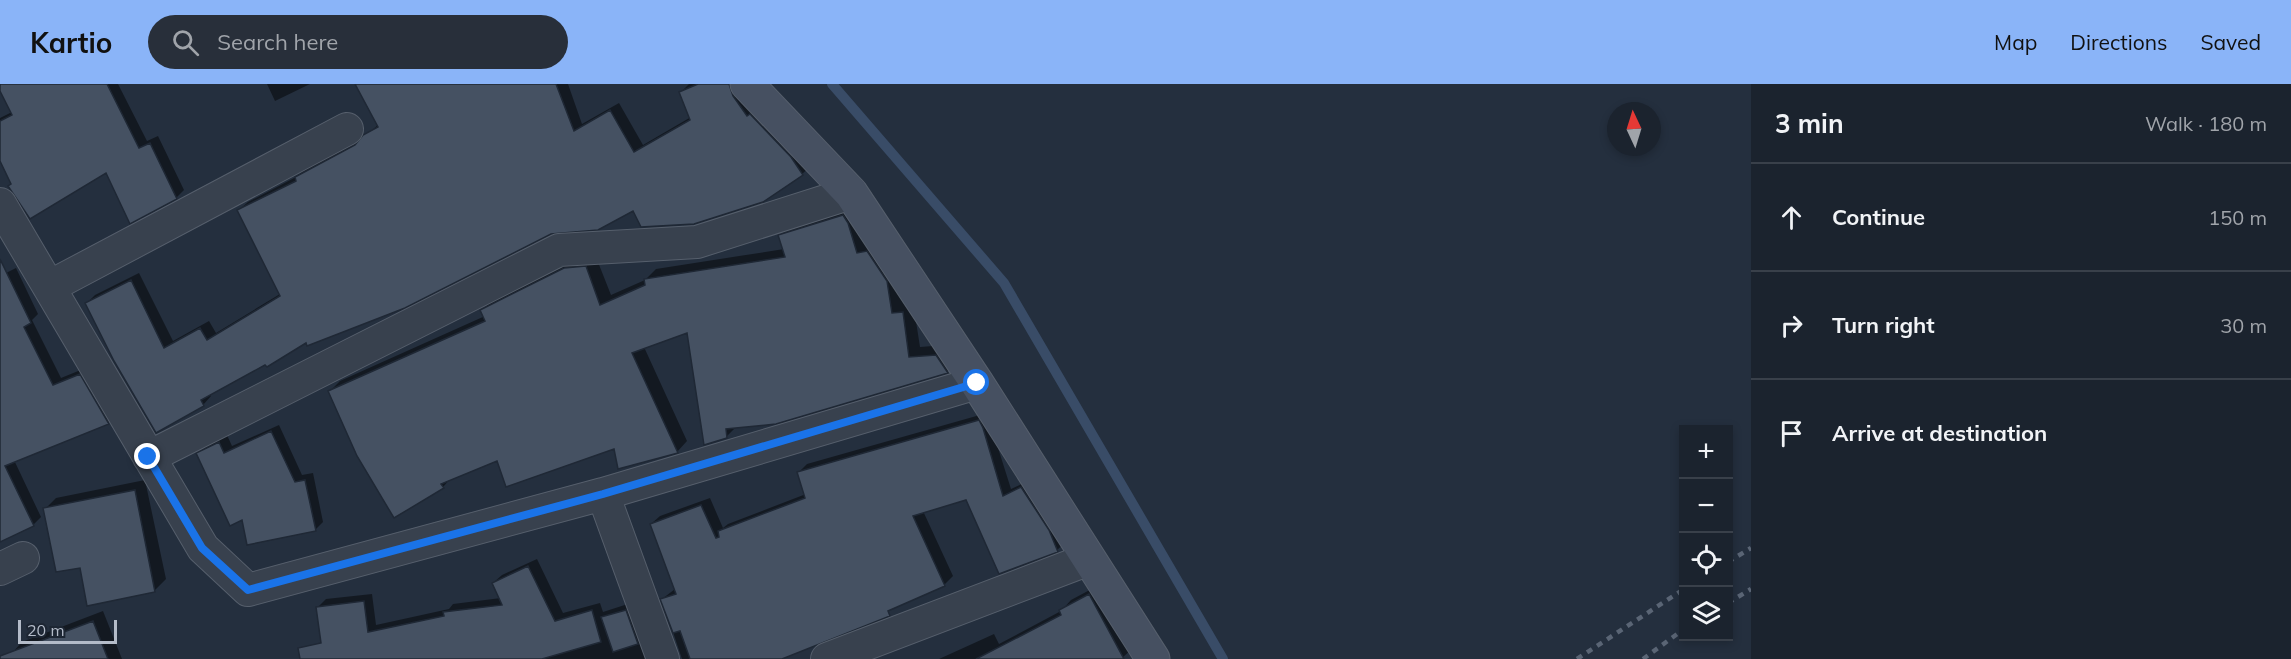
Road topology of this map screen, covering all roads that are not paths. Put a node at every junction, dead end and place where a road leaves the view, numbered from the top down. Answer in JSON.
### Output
{"nodes":[{"id":1,"x":747,"y":84,"type":"edge"},
{"id":2,"x":347,"y":129,"type":"dead end"},
{"id":3,"x":851,"y":193,"type":"junction"},
{"id":4,"x":0,"y":204,"type":"edge"},
{"id":5,"x":49,"y":287,"type":"junction"},
{"id":6,"x":977,"y":383,"type":"junction"},
{"id":7,"x":148,"y":457,"type":"junction"},
{"id":8,"x":603,"y":494,"type":"junction"},
{"id":9,"x":1089,"y":559,"type":"junction"},
{"id":10,"x":663,"y":659,"type":"edge"},
{"id":11,"x":827,"y":659,"type":"edge"},
{"id":12,"x":1153,"y":659,"type":"edge"}],
"edges":[{"from":1,"to":3,"type":"street"},
{"from":2,"to":5,"type":"street"},
{"from":3,"to":6,"type":"street"},
{"from":3,"to":7,"type":"street"},
{"from":4,"to":5,"type":"street"},
{"from":5,"to":7,"type":"street"},
{"from":6,"to":8,"type":"street"},
{"from":6,"to":9,"type":"street"},
{"from":7,"to":8,"type":"street"},
{"from":8,"to":10,"type":"street"},
{"from":9,"to":11,"type":"street"},
{"from":9,"to":12,"type":"street"}]}
